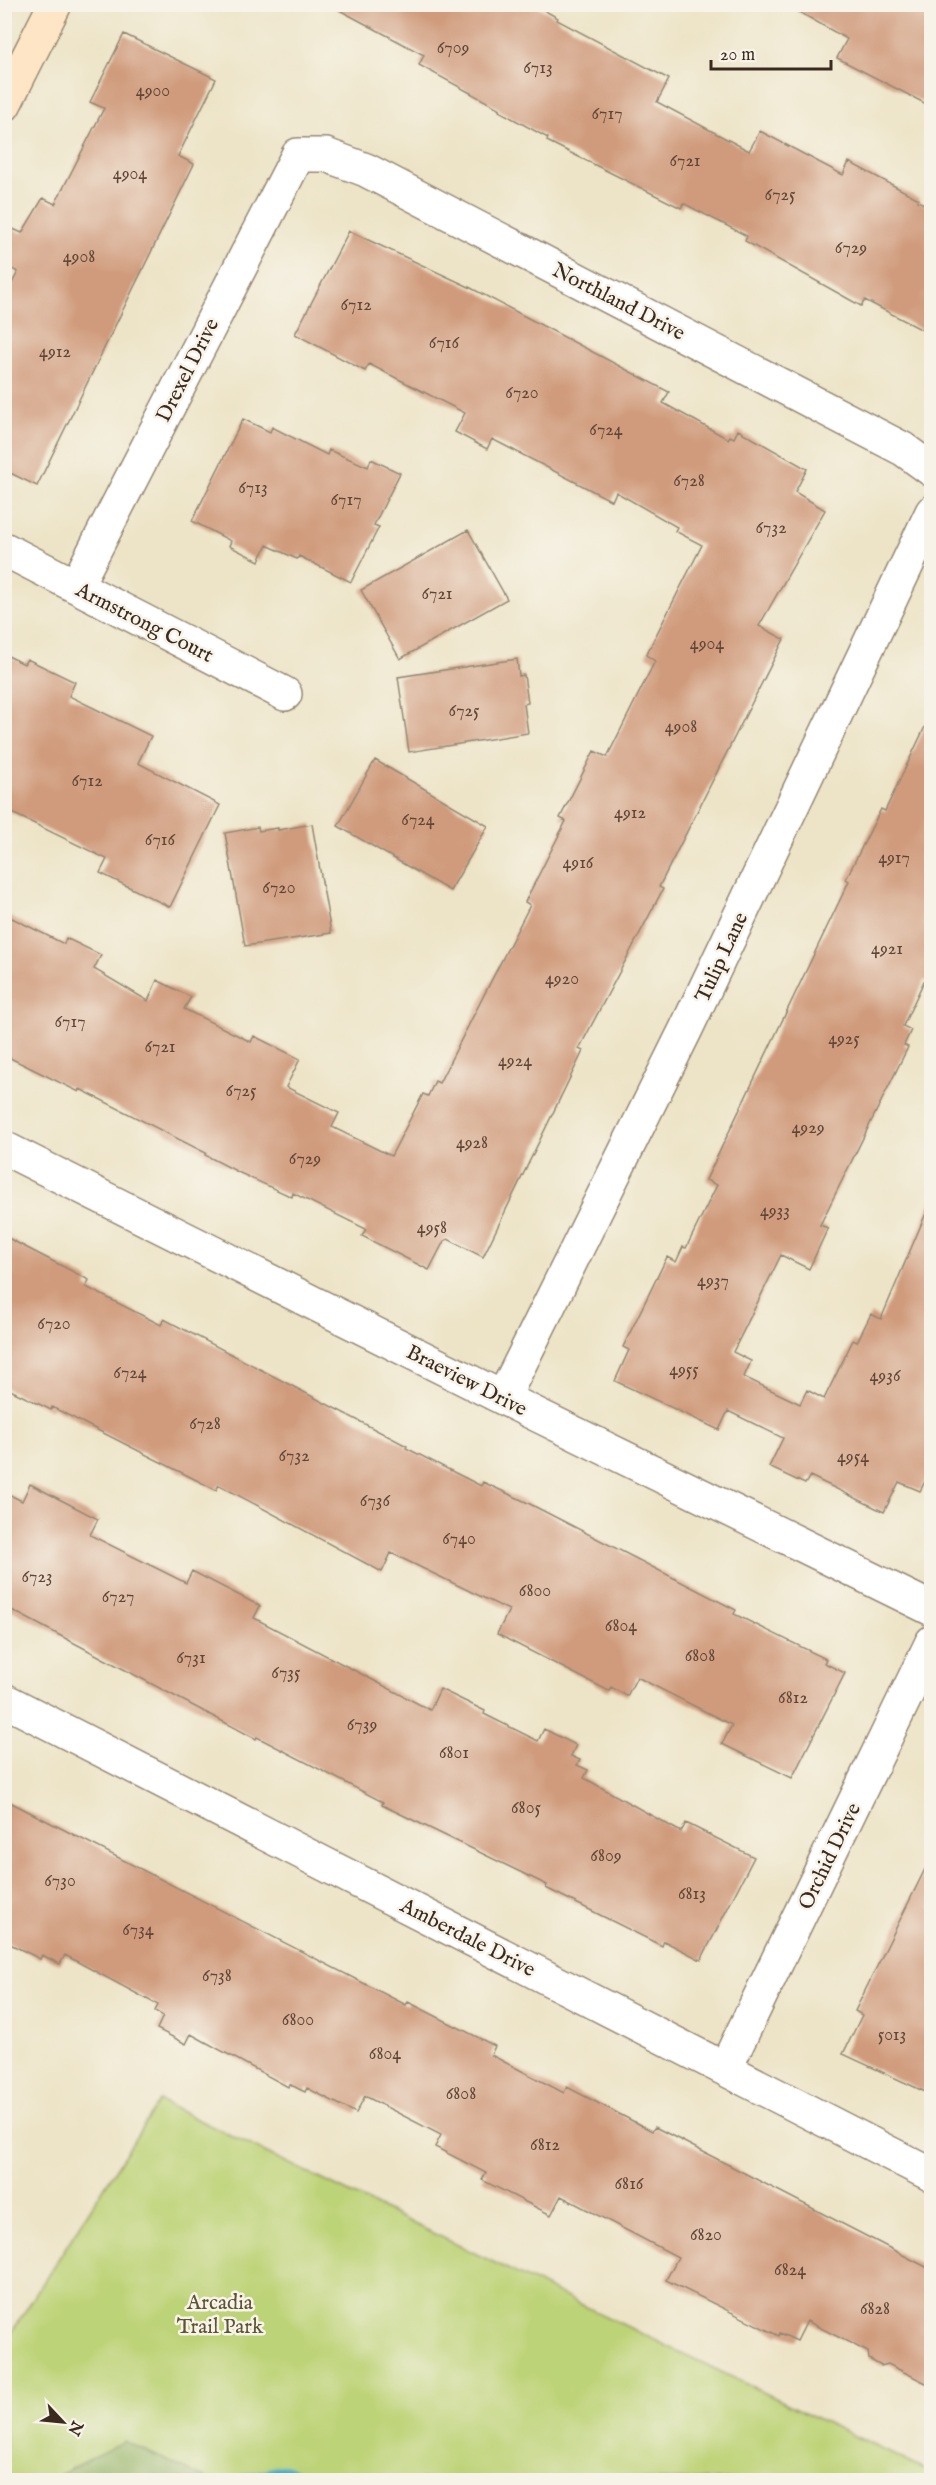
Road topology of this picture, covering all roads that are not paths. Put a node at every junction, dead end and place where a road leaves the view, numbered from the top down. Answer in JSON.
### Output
{"nodes":[{"id":1,"x":55,"y":4,"type":"edge"},
{"id":2,"x":4,"y":105,"type":"edge"},
{"id":3,"x":298,"y":154,"type":"joint"},
{"id":4,"x":932,"y":470,"type":"edge"},
{"id":5,"x":932,"y":512,"type":"edge"},
{"id":6,"x":4,"y":549,"type":"edge"},
{"id":7,"x":76,"y":586,"type":"junction"},
{"id":8,"x":285,"y":694,"type":"dead end"},
{"id":9,"x":4,"y":1148,"type":"edge"},
{"id":10,"x":503,"y":1398,"type":"junction"},
{"id":11,"x":932,"y":1609,"type":"edge"},
{"id":12,"x":932,"y":1642,"type":"edge"},
{"id":13,"x":4,"y":1700,"type":"edge"},
{"id":14,"x":725,"y":2069,"type":"junction"},
{"id":15,"x":932,"y":2175,"type":"edge"}],
"edges":[{"from":1,"to":2,"type":"main road"},
{"from":3,"to":4,"type":"street","name":"Northland Drive"},
{"from":3,"to":7,"type":"street","name":"Drexel Drive"},
{"from":5,"to":10,"type":"street","name":"Tulip Lane"},
{"from":6,"to":7,"type":"street","name":"Armstrong Court"},
{"from":7,"to":8,"type":"street","name":"Armstrong Court"},
{"from":9,"to":10,"type":"street","name":"Braeview Drive"},
{"from":10,"to":11,"type":"street","name":"Braeview Drive"},
{"from":12,"to":14,"type":"street","name":"Orchid Drive"},
{"from":13,"to":14,"type":"street","name":"Amberdale Drive"},
{"from":14,"to":15,"type":"street","name":"Amberdale Drive"}]}
